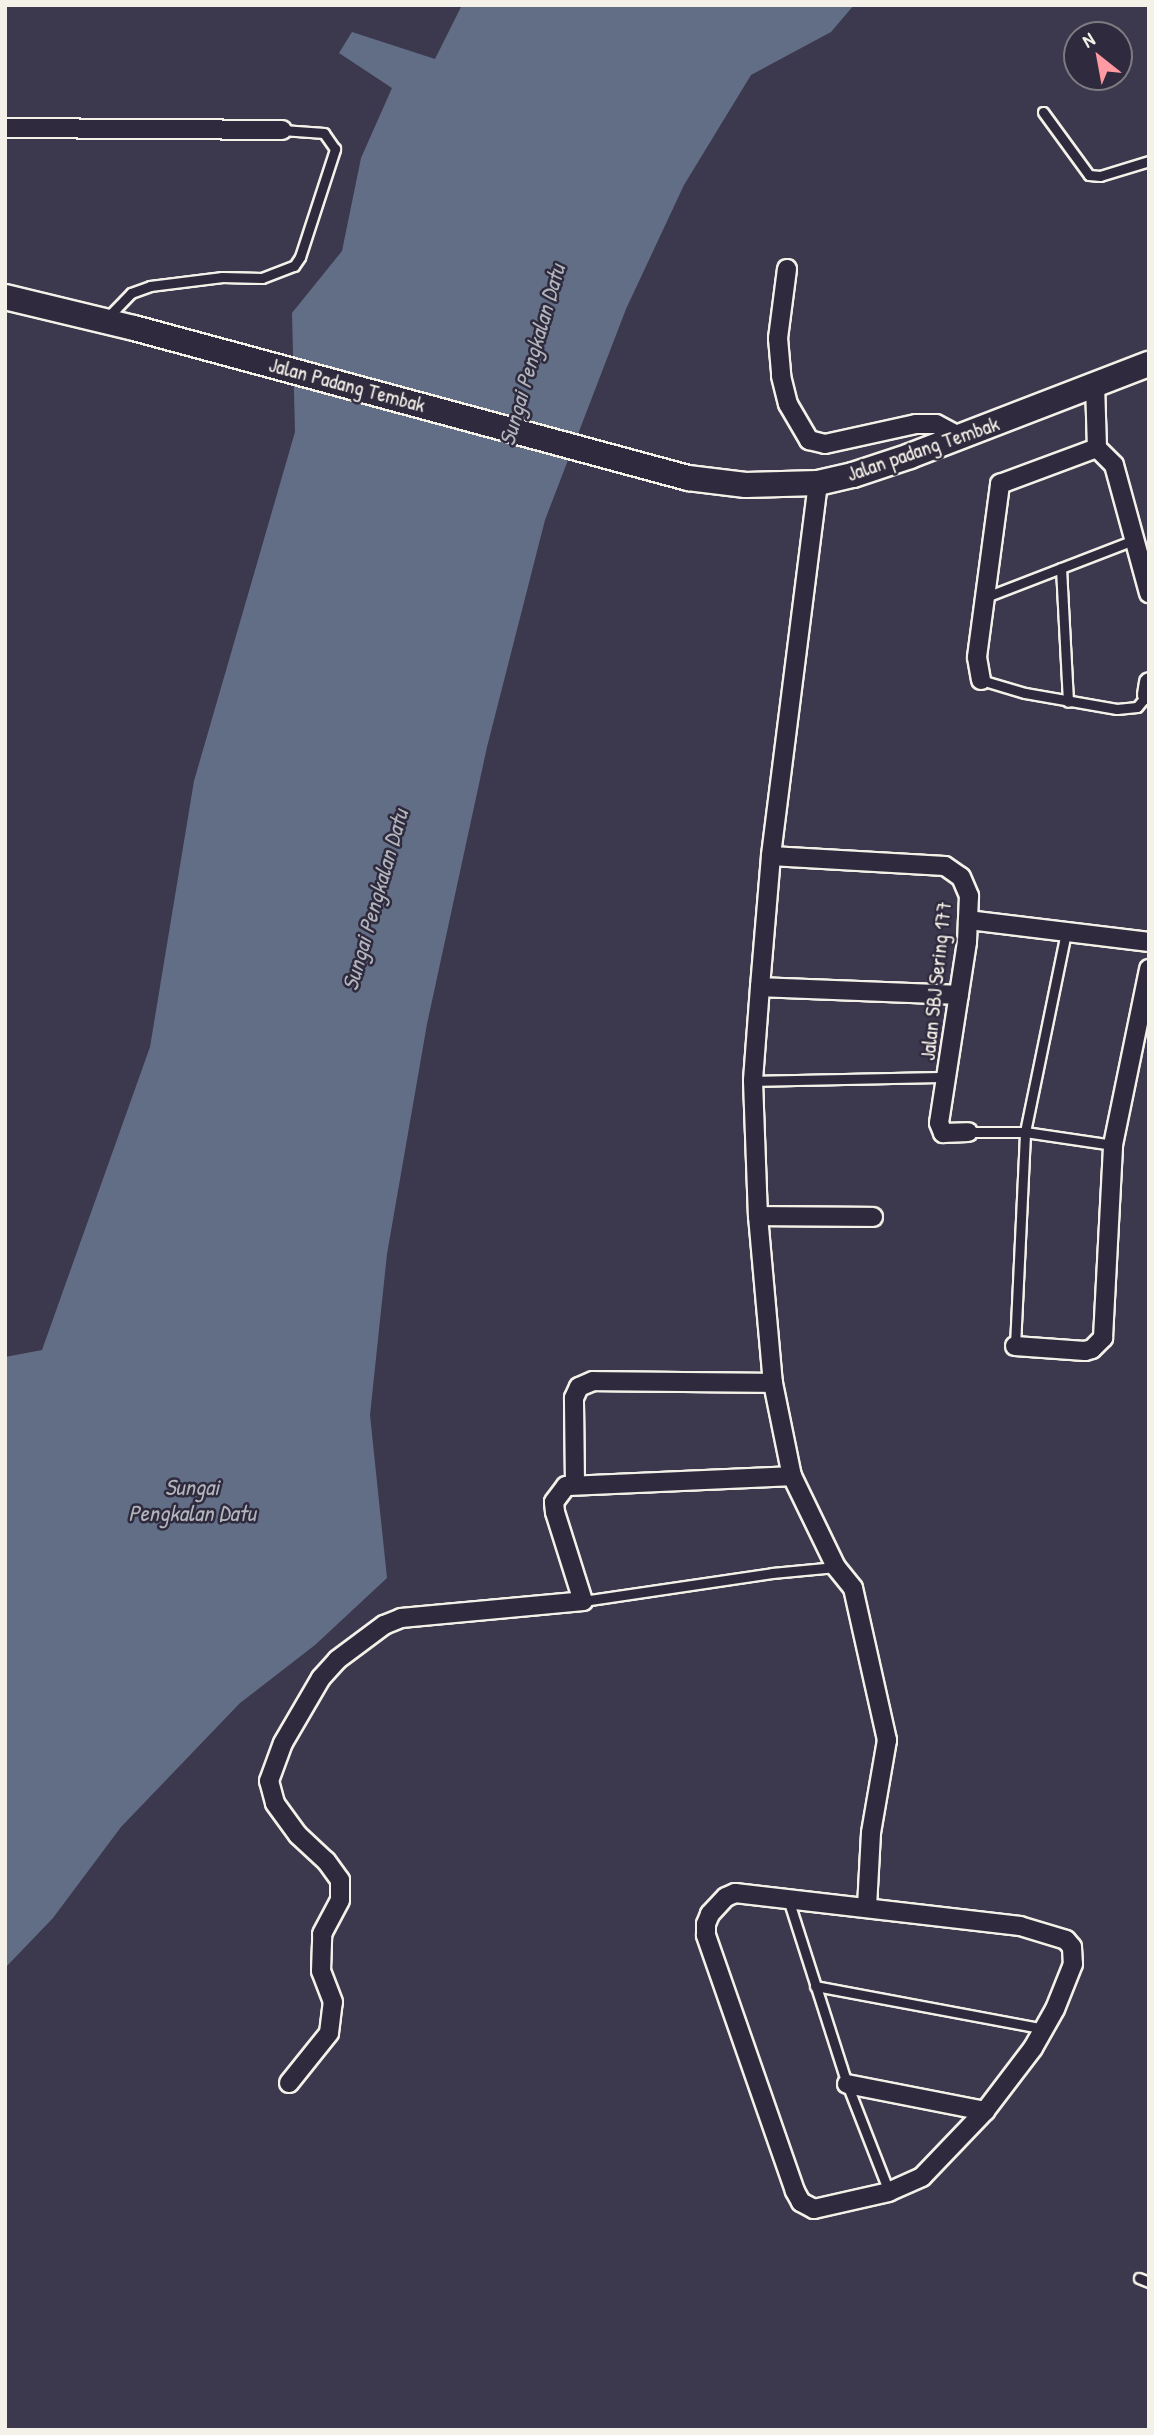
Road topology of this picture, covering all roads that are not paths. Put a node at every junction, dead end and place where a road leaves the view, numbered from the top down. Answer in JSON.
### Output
{"nodes":[{"id":1,"x":1042,"y":112,"type":"dead end"},
{"id":2,"x":5,"y":128,"type":"edge"},
{"id":3,"x":282,"y":130,"type":"joint"},
{"id":4,"x":1149,"y":161,"type":"edge"},
{"id":5,"x":787,"y":269,"type":"dead end"},
{"id":6,"x":5,"y":297,"type":"edge"},
{"id":7,"x":105,"y":321,"type":"junction"},
{"id":8,"x":1149,"y":364,"type":"edge"},
{"id":9,"x":1095,"y":384,"type":"junction"},
{"id":10,"x":960,"y":437,"type":"junction"},
{"id":11,"x":1097,"y":448,"type":"junction"},
{"id":12,"x":688,"y":478,"type":"joint"},
{"id":13,"x":818,"y":483,"type":"junction"},
{"id":14,"x":1134,"y":540,"type":"junction"},
{"id":15,"x":1061,"y":568,"type":"junction"},
{"id":16,"x":1149,"y":593,"type":"edge"},
{"id":17,"x":986,"y":597,"type":"junction"},
{"id":18,"x":981,"y":680,"type":"joint"},
{"id":19,"x":1148,"y":688,"type":"edge"},
{"id":20,"x":1068,"y":702,"type":"junction"},
{"id":21,"x":771,"y":856,"type":"junction"},
{"id":22,"x":968,"y":920,"type":"junction"},
{"id":23,"x":1066,"y":932,"type":"junction"},
{"id":24,"x":1149,"y":942,"type":"edge"},
{"id":25,"x":1149,"y":970,"type":"edge"},
{"id":26,"x":760,"y":987,"type":"junction"},
{"id":27,"x":959,"y":995,"type":"junction"},
{"id":28,"x":947,"y":1077,"type":"junction"},
{"id":29,"x":753,"y":1081,"type":"junction"},
{"id":30,"x":968,"y":1132,"type":"joint"},
{"id":31,"x":1025,"y":1132,"type":"junction"},
{"id":32,"x":1113,"y":1145,"type":"junction"},
{"id":33,"x":758,"y":1216,"type":"junction"},
{"id":34,"x":873,"y":1217,"type":"dead end"},
{"id":35,"x":1015,"y":1346,"type":"joint"},
{"id":36,"x":773,"y":1383,"type":"junction"},
{"id":37,"x":792,"y":1476,"type":"junction"},
{"id":38,"x":575,"y":1484,"type":"junction"},
{"id":39,"x":836,"y":1567,"type":"junction"},
{"id":40,"x":583,"y":1601,"type":"junction"},
{"id":41,"x":788,"y":1897,"type":"junction"},
{"id":42,"x":867,"y":1906,"type":"junction"},
{"id":43,"x":815,"y":1986,"type":"junction"},
{"id":44,"x":1044,"y":2029,"type":"junction"},
{"id":45,"x":289,"y":2083,"type":"dead end"},
{"id":46,"x":847,"y":2084,"type":"junction"},
{"id":47,"x":985,"y":2111,"type":"junction"},
{"id":48,"x":889,"y":2192,"type":"junction"}],
"edges":[{"from":1,"to":4,"type":"lane"},
{"from":2,"to":3,"type":"street"},
{"from":3,"to":7,"type":"lane"},
{"from":5,"to":10,"type":"street"},
{"from":6,"to":7,"type":"main road","name":"Jalan Padang Tembak"},
{"from":7,"to":12,"type":"main road","name":"Jalan Padang Tembak"},
{"from":8,"to":9,"type":"main road","name":"Jalan padang Tembak"},
{"from":9,"to":10,"type":"main road","name":"Jalan padang Tembak"},
{"from":9,"to":11,"type":"street"},
{"from":10,"to":13,"type":"main road","name":"Jalan padang Tembak"},
{"from":11,"to":14,"type":"street"},
{"from":11,"to":17,"type":"street"},
{"from":12,"to":13,"type":"main road","name":"Jalan padang Tembak"},
{"from":13,"to":21,"type":"street"},
{"from":14,"to":15,"type":"lane"},
{"from":14,"to":16,"type":"street"},
{"from":15,"to":17,"type":"lane"},
{"from":15,"to":20,"type":"lane"},
{"from":17,"to":18,"type":"street"},
{"from":18,"to":20,"type":"lane"},
{"from":19,"to":20,"type":"lane"},
{"from":21,"to":22,"type":"street","name":"Jalan SBJ Sering 177"},
{"from":21,"to":26,"type":"street"},
{"from":22,"to":23,"type":"street"},
{"from":22,"to":27,"type":"street","name":"Jalan SBJ Sering 177"},
{"from":23,"to":24,"type":"street"},
{"from":23,"to":31,"type":"lane"},
{"from":25,"to":32,"type":"street"},
{"from":26,"to":27,"type":"street"},
{"from":26,"to":29,"type":"street"},
{"from":27,"to":28,"type":"street","name":"Jalan SBJ Sering 177"},
{"from":28,"to":29,"type":"lane"},
{"from":28,"to":30,"type":"street","name":"Jalan SBJ Sering 177"},
{"from":29,"to":33,"type":"street"},
{"from":30,"to":31,"type":"lane"},
{"from":31,"to":32,"type":"lane"},
{"from":31,"to":35,"type":"lane"},
{"from":32,"to":35,"type":"street"},
{"from":33,"to":34,"type":"street"},
{"from":33,"to":36,"type":"street"},
{"from":36,"to":37,"type":"street"},
{"from":36,"to":38,"type":"street"},
{"from":37,"to":38,"type":"street"},
{"from":37,"to":39,"type":"street"},
{"from":38,"to":40,"type":"street"},
{"from":39,"to":40,"type":"lane"},
{"from":39,"to":42,"type":"street"},
{"from":40,"to":45,"type":"street"},
{"from":41,"to":42,"type":"street"},
{"from":41,"to":43,"type":"lane"},
{"from":41,"to":48,"type":"street"},
{"from":42,"to":44,"type":"street"},
{"from":43,"to":44,"type":"lane"},
{"from":43,"to":46,"type":"lane"},
{"from":44,"to":47,"type":"street"},
{"from":46,"to":47,"type":"street"},
{"from":46,"to":48,"type":"lane"},
{"from":47,"to":48,"type":"street"}]}
